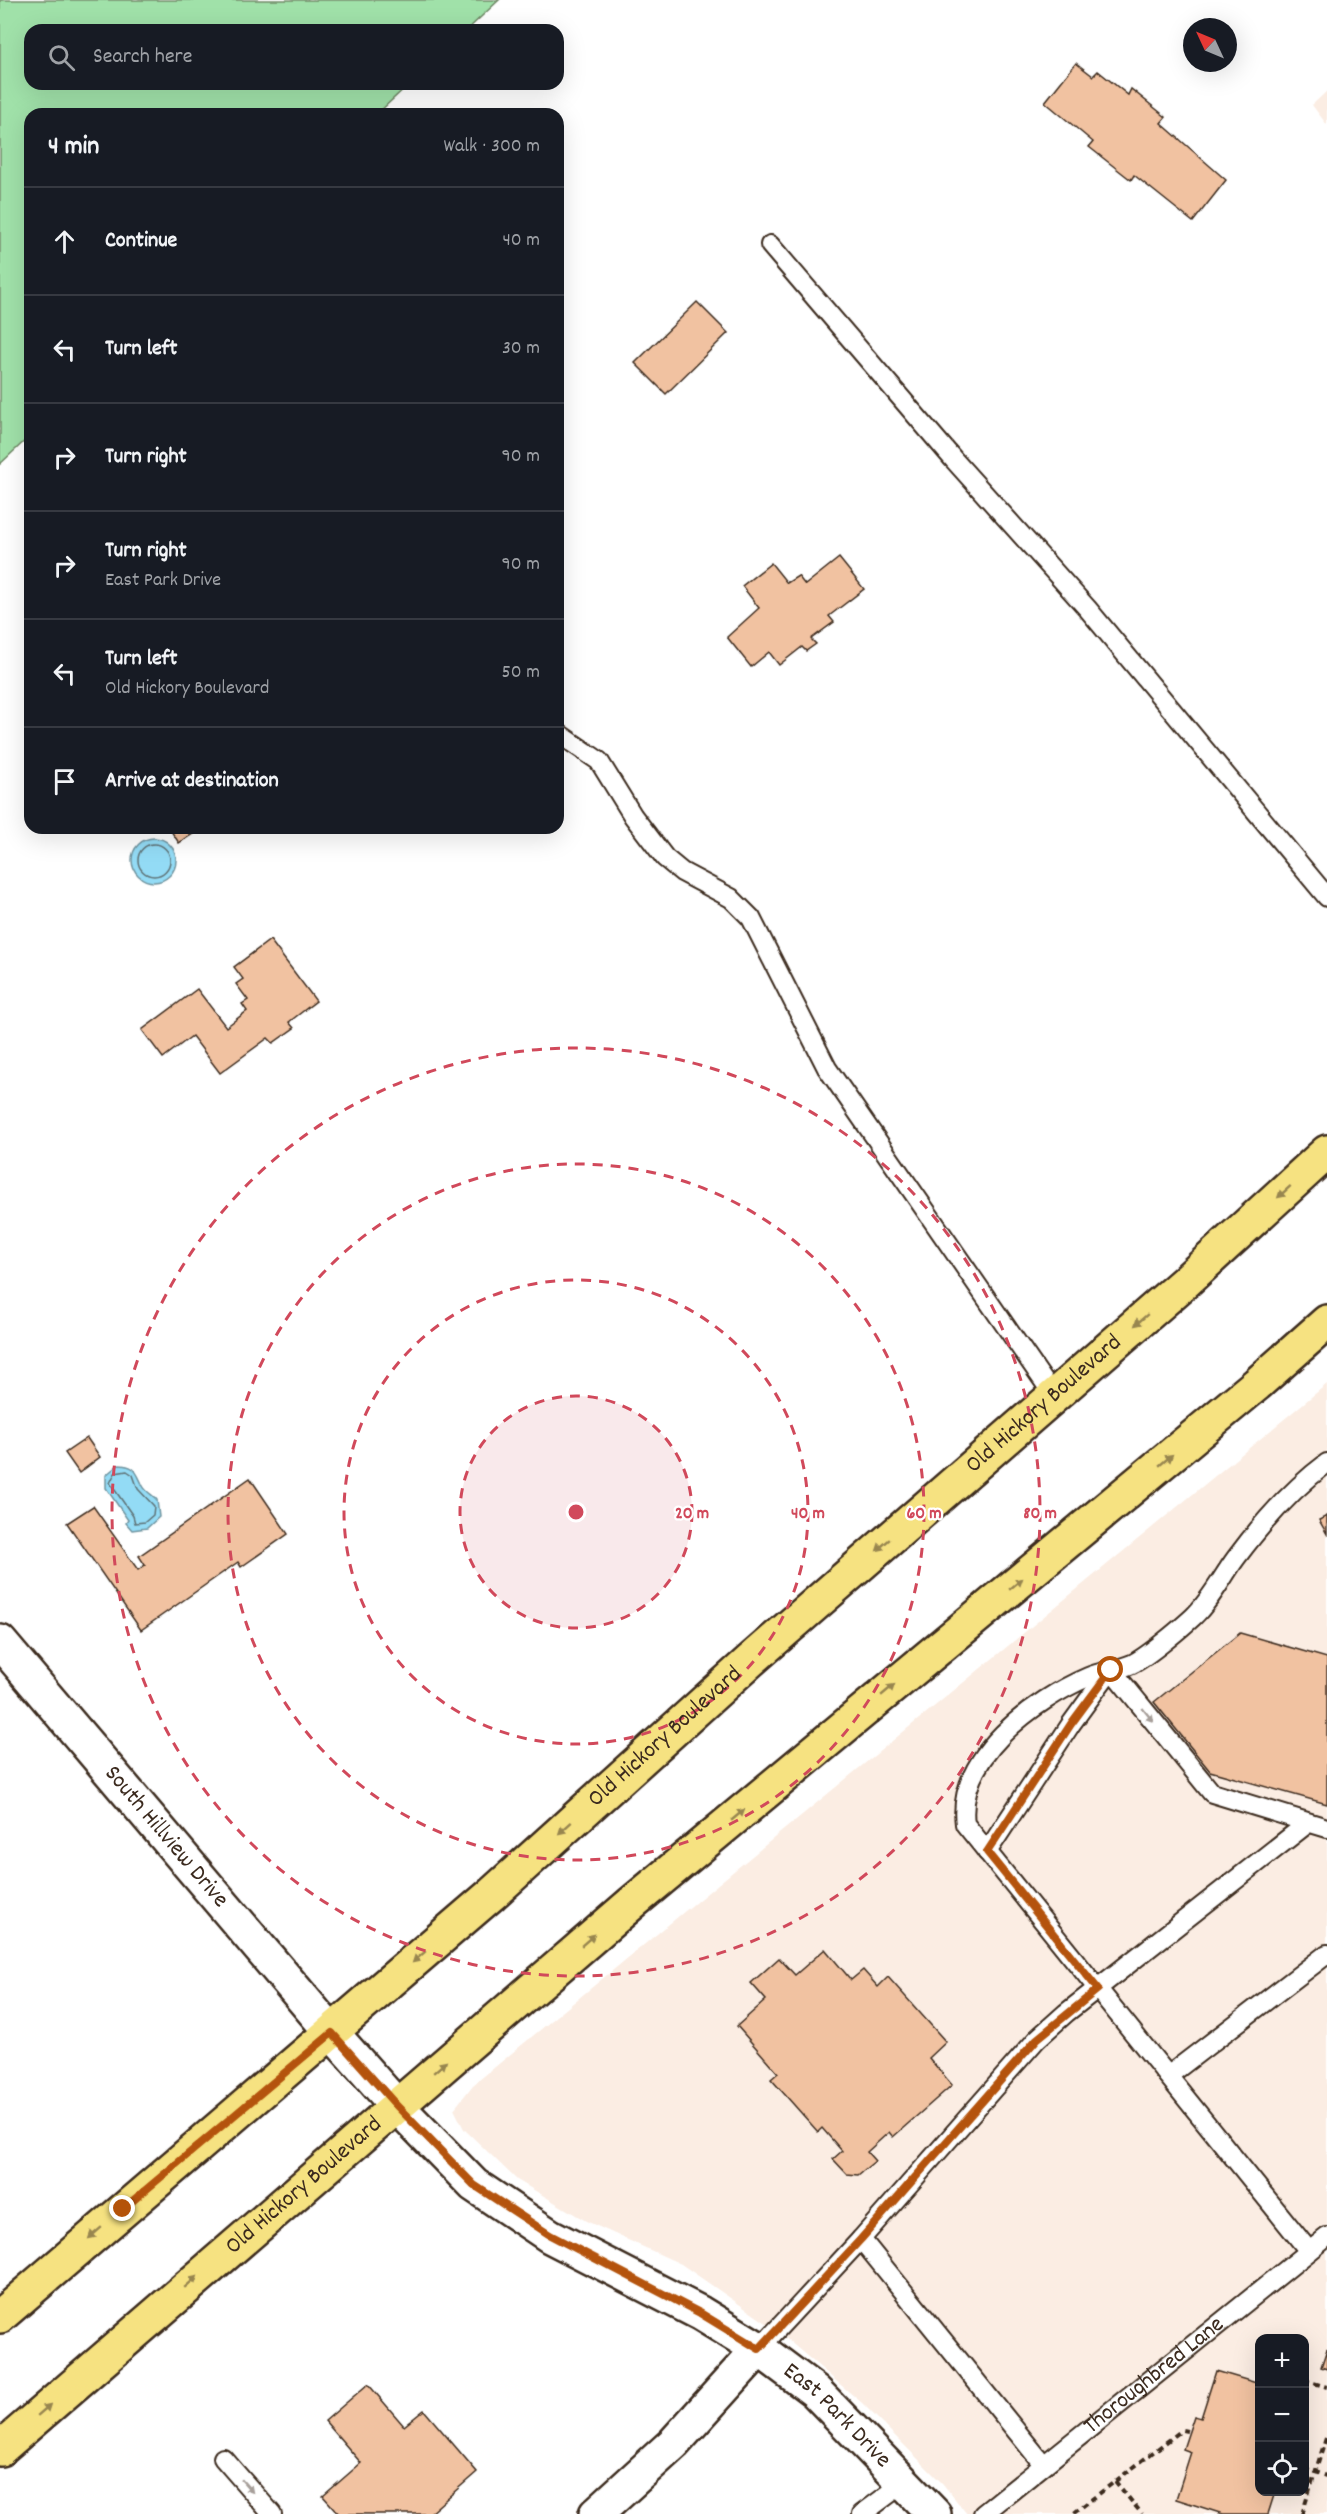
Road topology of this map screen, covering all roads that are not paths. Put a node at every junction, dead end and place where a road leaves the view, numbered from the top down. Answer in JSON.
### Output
{"nodes":[{"id":1,"x":770,"y":245,"type":"dead end"},
{"id":2,"x":564,"y":737,"type":"edge"},
{"id":3,"x":1327,"y":897,"type":"edge"},
{"id":4,"x":1327,"y":1152,"type":"edge"},
{"id":5,"x":1327,"y":1322,"type":"edge"},
{"id":6,"x":1054,"y":1396,"type":"junction"},
{"id":7,"x":1327,"y":1463,"type":"edge"},
{"id":8,"x":0,"y":1642,"type":"edge"},
{"id":9,"x":1111,"y":1670,"type":"junction"},
{"id":10,"x":1308,"y":1823,"type":"junction"},
{"id":11,"x":1327,"y":1828,"type":"edge"},
{"id":12,"x":987,"y":1852,"type":"junction"},
{"id":13,"x":1327,"y":1954,"type":"edge"},
{"id":14,"x":1098,"y":1989,"type":"junction"},
{"id":15,"x":332,"y":2033,"type":"junction"},
{"id":16,"x":1168,"y":2076,"type":"junction"},
{"id":17,"x":396,"y":2105,"type":"junction"},
{"id":18,"x":1327,"y":2237,"type":"edge"},
{"id":19,"x":861,"y":2239,"type":"junction"},
{"id":20,"x":1310,"y":2251,"type":"junction"},
{"id":21,"x":0,"y":2316,"type":"edge"},
{"id":22,"x":759,"y":2349,"type":"junction"},
{"id":23,"x":0,"y":2449,"type":"edge"},
{"id":24,"x":223,"y":2458,"type":"dead end"},
{"id":25,"x":1043,"y":2464,"type":"junction"},
{"id":26,"x":904,"y":2482,"type":"junction"},
{"id":27,"x":272,"y":2514,"type":"edge"},
{"id":28,"x":596,"y":2514,"type":"edge"},
{"id":29,"x":862,"y":2514,"type":"edge"},
{"id":30,"x":934,"y":2514,"type":"edge"},
{"id":31,"x":983,"y":2514,"type":"edge"}],
"edges":[{"from":1,"to":3,"type":"lane"},
{"from":2,"to":6,"type":"lane"},
{"from":4,"to":6,"type":"main road","name":"Old Hickory Boulevard","one_way":true},
{"from":17,"to":5,"type":"main road","name":"Old Hickory Boulevard","one_way":true},
{"from":6,"to":15,"type":"main road","name":"Old Hickory Boulevard","one_way":true},
{"from":7,"to":9,"type":"lane"},
{"from":8,"to":15,"type":"street","name":"South Hillview Drive"},
{"from":9,"to":10,"type":"lane","one_way":true},
{"from":9,"to":12,"type":"lane"},
{"from":9,"to":12,"type":"lane"},
{"from":10,"to":11,"type":"lane"},
{"from":10,"to":14,"type":"lane"},
{"from":12,"to":14,"type":"lane"},
{"from":13,"to":16,"type":"lane"},
{"from":14,"to":16,"type":"lane"},
{"from":14,"to":19,"type":"lane"},
{"from":15,"to":17,"type":"street","name":"East Park Drive"},
{"from":15,"to":21,"type":"main road","name":"Old Hickory Boulevard","one_way":true},
{"from":16,"to":20,"type":"lane"},
{"from":17,"to":22,"type":"street","name":"East Park Drive"},
{"from":23,"to":17,"type":"main road","name":"Old Hickory Boulevard","one_way":true},
{"from":18,"to":20,"type":"lane","name":"Thoroughbred Lane"},
{"from":19,"to":22,"type":"lane"},
{"from":19,"to":25,"type":"lane"},
{"from":20,"to":25,"type":"lane","name":"Thoroughbred Lane"},
{"from":22,"to":26,"type":"street","name":"East Park Drive"},
{"from":22,"to":28,"type":"street"},
{"from":24,"to":27,"type":"lane","one_way":true},
{"from":25,"to":31,"type":"lane","name":"Thoroughbred Lane"},
{"from":26,"to":29,"type":"lane"},
{"from":26,"to":30,"type":"street","name":"East Park Drive"}]}
